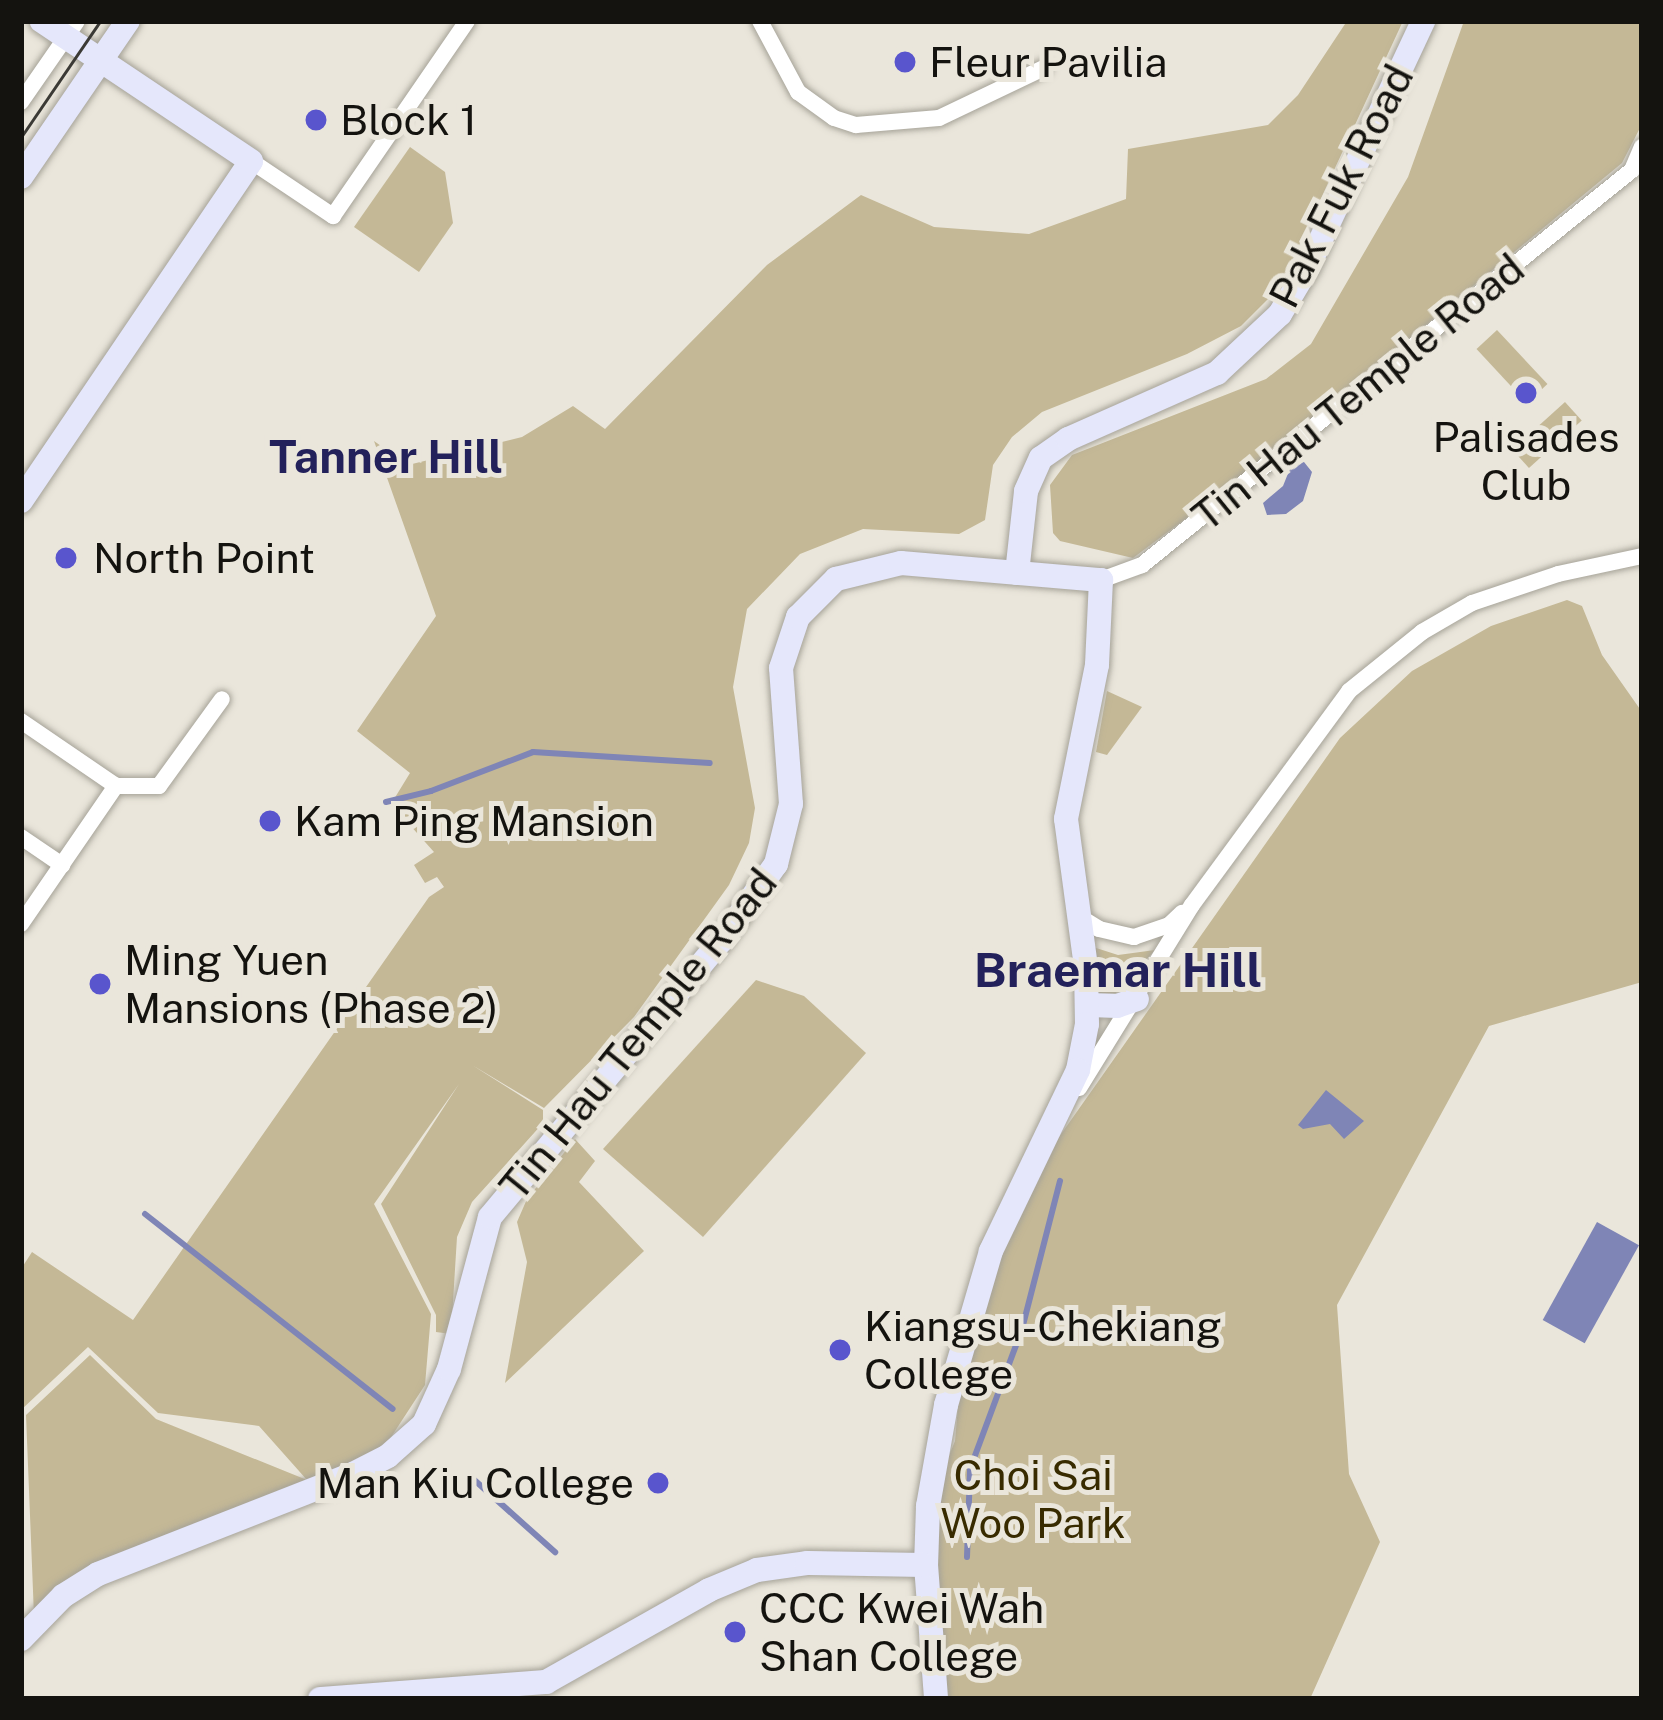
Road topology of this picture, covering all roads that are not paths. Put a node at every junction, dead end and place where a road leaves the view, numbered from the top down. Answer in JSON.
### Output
{"nodes":[{"id":1,"x":42,"y":21,"type":"edge"},
{"id":2,"x":128,"y":21,"type":"edge"},
{"id":3,"x":467,"y":21,"type":"edge"},
{"id":4,"x":760,"y":21,"type":"edge"},
{"id":5,"x":1423,"y":21,"type":"edge"},
{"id":6,"x":71,"y":30,"type":"edge"},
{"id":7,"x":101,"y":60,"type":"junction"},
{"id":8,"x":1044,"y":68,"type":"dead end"},
{"id":9,"x":21,"y":102,"type":"edge"},
{"id":10,"x":1642,"y":147,"type":"edge"},
{"id":11,"x":251,"y":161,"type":"junction"},
{"id":12,"x":1637,"y":174,"type":"edge"},
{"id":13,"x":21,"y":177,"type":"edge"},
{"id":14,"x":21,"y":501,"type":"edge"},
{"id":15,"x":1642,"y":556,"type":"edge"},
{"id":16,"x":1017,"y":573,"type":"junction"},
{"id":17,"x":1102,"y":580,"type":"junction"},
{"id":18,"x":222,"y":699,"type":"dead end"},
{"id":19,"x":21,"y":721,"type":"edge"},
{"id":20,"x":116,"y":786,"type":"junction"},
{"id":21,"x":21,"y":837,"type":"edge"},
{"id":22,"x":62,"y":865,"type":"junction"},
{"id":23,"x":1192,"y":905,"type":"junction"},
{"id":24,"x":1080,"y":917,"type":"junction"},
{"id":25,"x":21,"y":924,"type":"edge"},
{"id":26,"x":1137,"y":999,"type":"junction"},
{"id":27,"x":1090,"y":1005,"type":"junction"},
{"id":28,"x":1041,"y":1147,"type":"junction"},
{"id":29,"x":926,"y":1565,"type":"junction"},
{"id":30,"x":21,"y":1639,"type":"edge"},
{"id":31,"x":320,"y":1699,"type":"edge"},
{"id":32,"x":936,"y":1699,"type":"edge"}],
"edges":[{"from":1,"to":6,"type":"street"},
{"from":2,"to":7,"type":"street"},
{"from":3,"to":11,"type":"street"},
{"from":4,"to":8,"type":"street"},
{"from":5,"to":16,"type":"street","name":"Pak Fuk Road"},
{"from":6,"to":7,"type":"street"},
{"from":6,"to":9,"type":"street"},
{"from":7,"to":11,"type":"street"},
{"from":7,"to":13,"type":"street"},
{"from":10,"to":12,"type":"street","name":"Tin Hau Temple Road"},
{"from":11,"to":14,"type":"street"},
{"from":12,"to":17,"type":"street","name":"Tin Hau Temple Road"},
{"from":15,"to":23,"type":"street"},
{"from":16,"to":17,"type":"street","name":"Tin Hau Temple Road"},
{"from":16,"to":30,"type":"street","name":"Tin Hau Temple Road"},
{"from":17,"to":24,"type":"street"},
{"from":18,"to":20,"type":"street"},
{"from":19,"to":20,"type":"street"},
{"from":20,"to":22,"type":"street"},
{"from":21,"to":22,"type":"street"},
{"from":22,"to":25,"type":"street"},
{"from":23,"to":24,"type":"street"},
{"from":23,"to":26,"type":"street"},
{"from":24,"to":27,"type":"street"},
{"from":26,"to":27,"type":"street"},
{"from":26,"to":28,"type":"street"},
{"from":27,"to":28,"type":"street"},
{"from":28,"to":29,"type":"street"},
{"from":29,"to":31,"type":"street"},
{"from":29,"to":32,"type":"street"}]}
